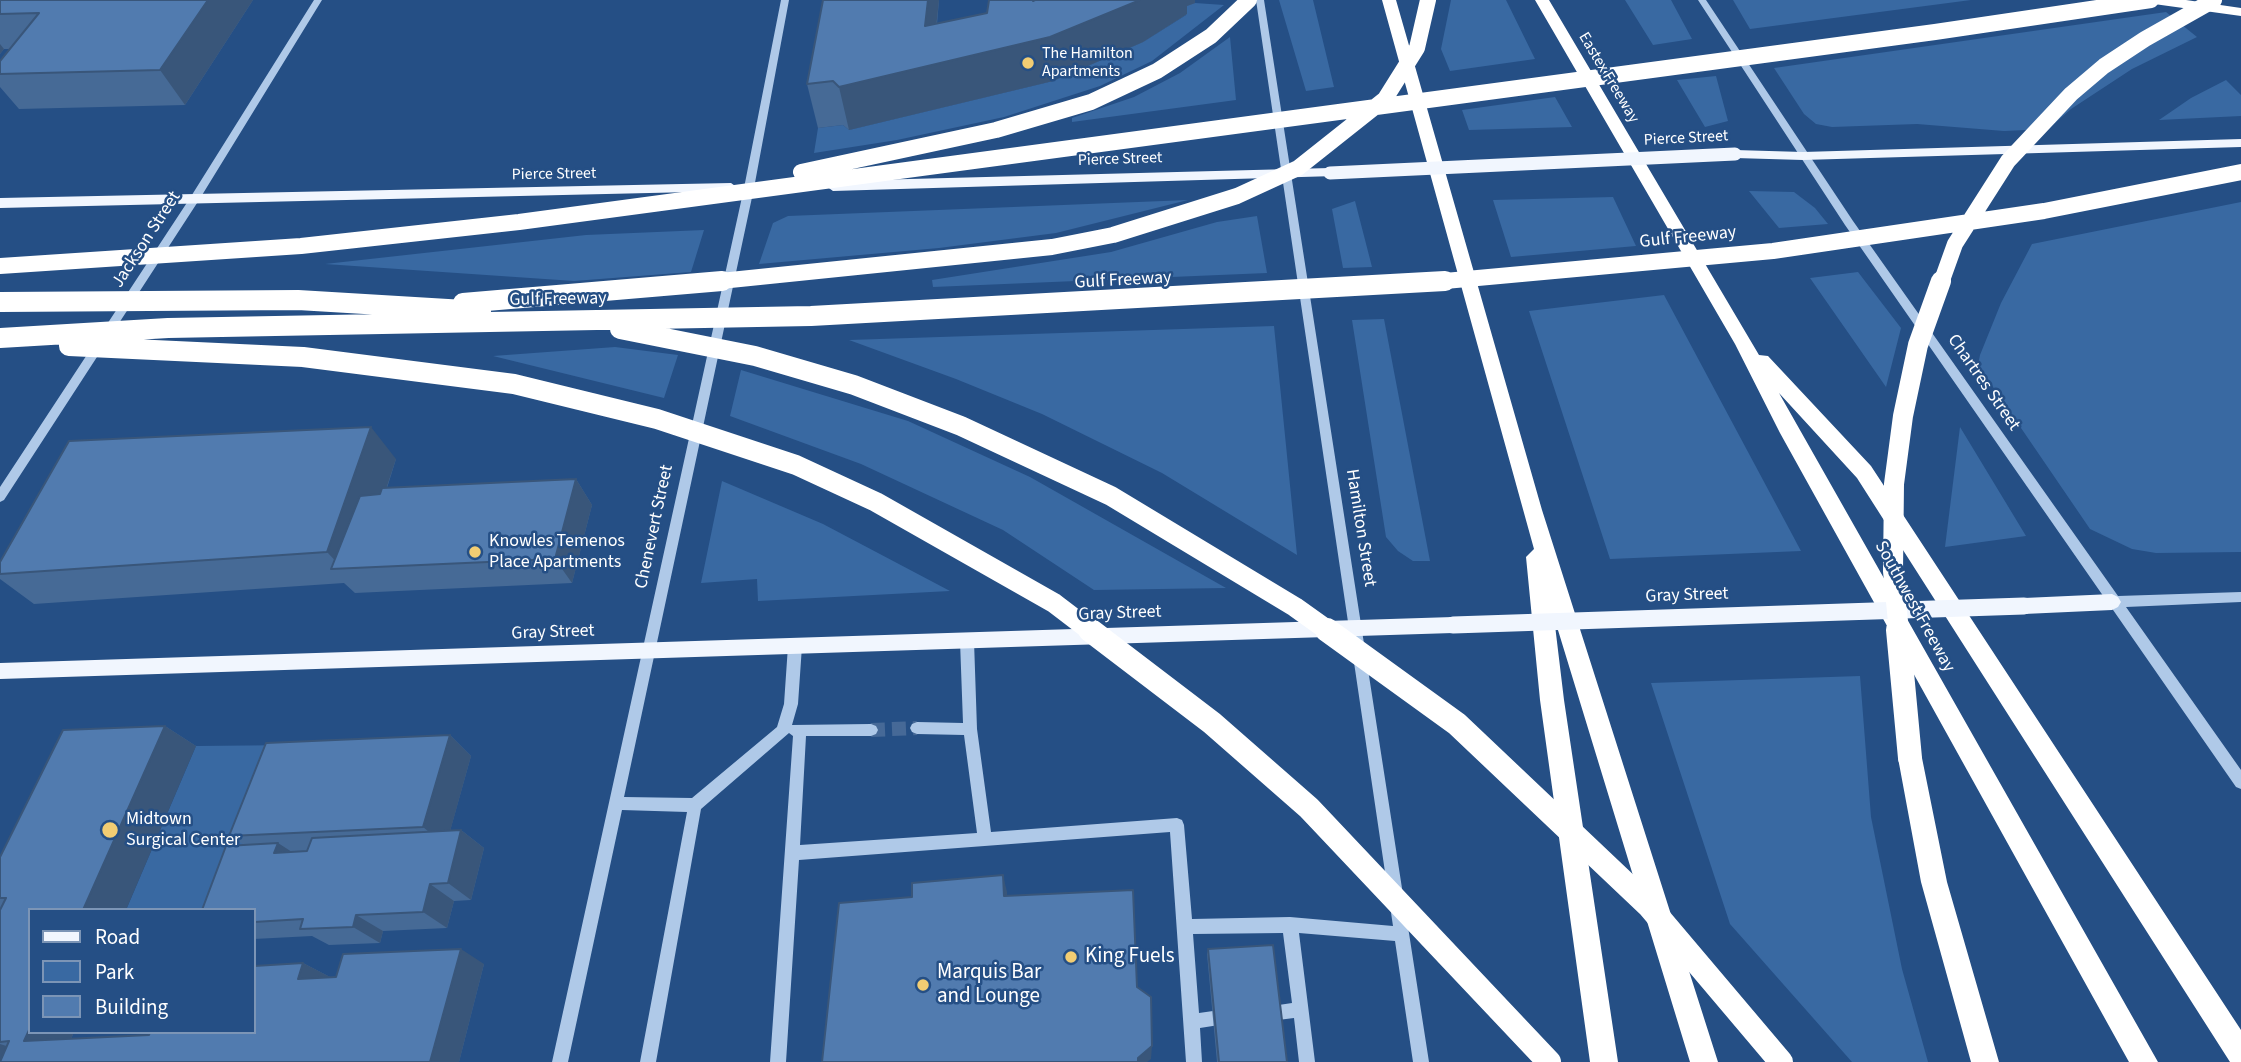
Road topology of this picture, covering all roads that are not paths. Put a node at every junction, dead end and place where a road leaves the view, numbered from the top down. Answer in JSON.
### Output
{"nodes":[{"id":1,"x":318,"y":0,"type":"edge"},
{"id":2,"x":785,"y":0,"type":"edge"},
{"id":3,"x":1249,"y":0,"type":"edge"},
{"id":4,"x":1260,"y":0,"type":"edge"},
{"id":5,"x":1390,"y":0,"type":"edge"},
{"id":6,"x":1428,"y":0,"type":"edge"},
{"id":7,"x":1542,"y":0,"type":"edge"},
{"id":8,"x":1702,"y":0,"type":"edge"},
{"id":9,"x":2152,"y":0,"type":"edge"},
{"id":10,"x":2214,"y":0,"type":"edge"},
{"id":11,"x":2241,"y":12,"type":"edge"},
{"id":12,"x":2241,"y":143,"type":"edge"},
{"id":13,"x":1803,"y":156,"type":"junction"},
{"id":14,"x":2241,"y":172,"type":"edge"},
{"id":15,"x":1285,"y":173,"type":"junction"},
{"id":16,"x":1645,"y":175,"type":"joint"},
{"id":17,"x":749,"y":188,"type":"junction"},
{"id":18,"x":194,"y":200,"type":"junction"},
{"id":19,"x":0,"y":203,"type":"edge"},
{"id":20,"x":641,"y":206,"type":"junction"},
{"id":21,"x":0,"y":266,"type":"edge"},
{"id":22,"x":0,"y":302,"type":"edge"},
{"id":23,"x":168,"y":328,"type":"junction"},
{"id":24,"x":0,"y":338,"type":"edge"},
{"id":25,"x":1744,"y":343,"type":"junction"},
{"id":26,"x":0,"y":345,"type":"edge"},
{"id":27,"x":0,"y":497,"type":"edge"},
{"id":28,"x":1532,"y":510,"type":"junction"},
{"id":29,"x":2241,"y":597,"type":"edge"},
{"id":30,"x":2112,"y":602,"type":"junction"},
{"id":31,"x":1356,"y":627,"type":"junction"},
{"id":32,"x":967,"y":640,"type":"junction"},
{"id":33,"x":795,"y":646,"type":"junction"},
{"id":34,"x":648,"y":651,"type":"junction"},
{"id":35,"x":0,"y":671,"type":"edge"},
{"id":36,"x":917,"y":729,"type":"tunnel mouth"},
{"id":37,"x":970,"y":729,"type":"junction"},
{"id":38,"x":800,"y":730,"type":"junction"},
{"id":39,"x":871,"y":730,"type":"tunnel mouth"},
{"id":40,"x":783,"y":731,"type":"junction"},
{"id":41,"x":2241,"y":782,"type":"edge"},
{"id":42,"x":615,"y":803,"type":"junction"},
{"id":43,"x":695,"y":805,"type":"junction"},
{"id":44,"x":985,"y":839,"type":"junction"},
{"id":45,"x":792,"y":853,"type":"junction"},
{"id":46,"x":1290,"y":925,"type":"junction"},
{"id":47,"x":1185,"y":927,"type":"junction"},
{"id":48,"x":1401,"y":934,"type":"junction"},
{"id":49,"x":1301,"y":1010,"type":"junction"},
{"id":50,"x":1278,"y":1013,"type":"edge"},
{"id":51,"x":1213,"y":1018,"type":"edge"},
{"id":52,"x":1192,"y":1021,"type":"junction"},
{"id":53,"x":2241,"y":1054,"type":"edge"},
{"id":54,"x":560,"y":1062,"type":"edge"},
{"id":55,"x":648,"y":1062,"type":"edge"},
{"id":56,"x":778,"y":1062,"type":"edge"},
{"id":57,"x":1194,"y":1062,"type":"edge"},
{"id":58,"x":1307,"y":1062,"type":"edge"},
{"id":59,"x":1421,"y":1062,"type":"edge"},
{"id":60,"x":1549,"y":1062,"type":"edge"},
{"id":61,"x":1604,"y":1062,"type":"edge"},
{"id":62,"x":1704,"y":1062,"type":"edge"},
{"id":63,"x":1781,"y":1062,"type":"edge"},
{"id":64,"x":1985,"y":1062,"type":"edge"},
{"id":65,"x":2144,"y":1062,"type":"edge"}],
"edges":[{"from":1,"to":18,"type":"street","name":"Jackson Street"},
{"from":2,"to":17,"type":"street","name":"Chenevert Street"},
{"from":3,"to":20,"type":"highway","bridge":true},
{"from":4,"to":15,"type":"street","name":"Hamilton Street"},
{"from":5,"to":28,"type":"highway"},
{"from":6,"to":23,"type":"highway","bridge":true},
{"from":7,"to":16,"type":"highway","name":"Eastex Freeway"},
{"from":8,"to":13,"type":"street","name":"Chartres Street"},
{"from":9,"to":11,"type":"highway","bridge":true},
{"from":9,"to":20,"type":"highway","bridge":true},
{"from":10,"to":64,"type":"highway","bridge":true},
{"from":12,"to":13,"type":"main road","name":"Pierce Street"},
{"from":13,"to":15,"type":"main road","name":"Pierce Street","bridge":true},
{"from":13,"to":30,"type":"street","name":"Chartres Street"},
{"from":14,"to":23,"type":"highway","name":"Gulf Freeway","bridge":true},
{"from":15,"to":17,"type":"main road","name":"Pierce Street"},
{"from":15,"to":31,"type":"street","name":"Hamilton Street"},
{"from":16,"to":25,"type":"highway","name":"Southwest Freeway"},
{"from":17,"to":18,"type":"main road","name":"Pierce Street"},
{"from":17,"to":34,"type":"street","name":"Chenevert Street"},
{"from":18,"to":19,"type":"main road","name":"Pierce Street"},
{"from":18,"to":27,"type":"street","name":"Jackson Street"},
{"from":20,"to":21,"type":"highway","bridge":true},
{"from":22,"to":63,"type":"highway","bridge":true},
{"from":23,"to":24,"type":"highway","name":"Gulf Freeway","bridge":true},
{"from":25,"to":53,"type":"highway"},
{"from":25,"to":65,"type":"highway","name":"Southwest Freeway"},
{"from":26,"to":60,"type":"highway","bridge":true},
{"from":28,"to":61,"type":"highway"},
{"from":28,"to":62,"type":"highway"},
{"from":29,"to":30,"type":"street","name":"Gray Street"},
{"from":30,"to":31,"type":"main road","name":"Gray Street","bridge":true},
{"from":30,"to":41,"type":"street","name":"Chartres Street"},
{"from":31,"to":32,"type":"main road","name":"Gray Street"},
{"from":31,"to":48,"type":"street","name":"Hamilton Street"},
{"from":32,"to":33,"type":"main road","name":"Gray Street"},
{"from":32,"to":37,"type":"street"},
{"from":33,"to":34,"type":"main road","name":"Gray Street"},
{"from":33,"to":40,"type":"street"},
{"from":34,"to":35,"type":"main road","name":"Gray Street"},
{"from":34,"to":42,"type":"street","name":"Chenevert Street"},
{"from":36,"to":37,"type":"street"},
{"from":37,"to":44,"type":"street"},
{"from":38,"to":39,"type":"street"},
{"from":38,"to":40,"type":"street"},
{"from":38,"to":45,"type":"street"},
{"from":40,"to":43,"type":"street"},
{"from":42,"to":43,"type":"street"},
{"from":42,"to":54,"type":"street","name":"Chenevert Street"},
{"from":43,"to":55,"type":"street"},
{"from":44,"to":45,"type":"street"},
{"from":44,"to":47,"type":"street"},
{"from":45,"to":56,"type":"street"},
{"from":46,"to":47,"type":"street"},
{"from":46,"to":48,"type":"street"},
{"from":46,"to":49,"type":"street"},
{"from":47,"to":52,"type":"street"},
{"from":48,"to":59,"type":"street","name":"Hamilton Street"},
{"from":49,"to":50,"type":"street"},
{"from":49,"to":58,"type":"street"},
{"from":51,"to":52,"type":"street"},
{"from":52,"to":57,"type":"street"}]}
